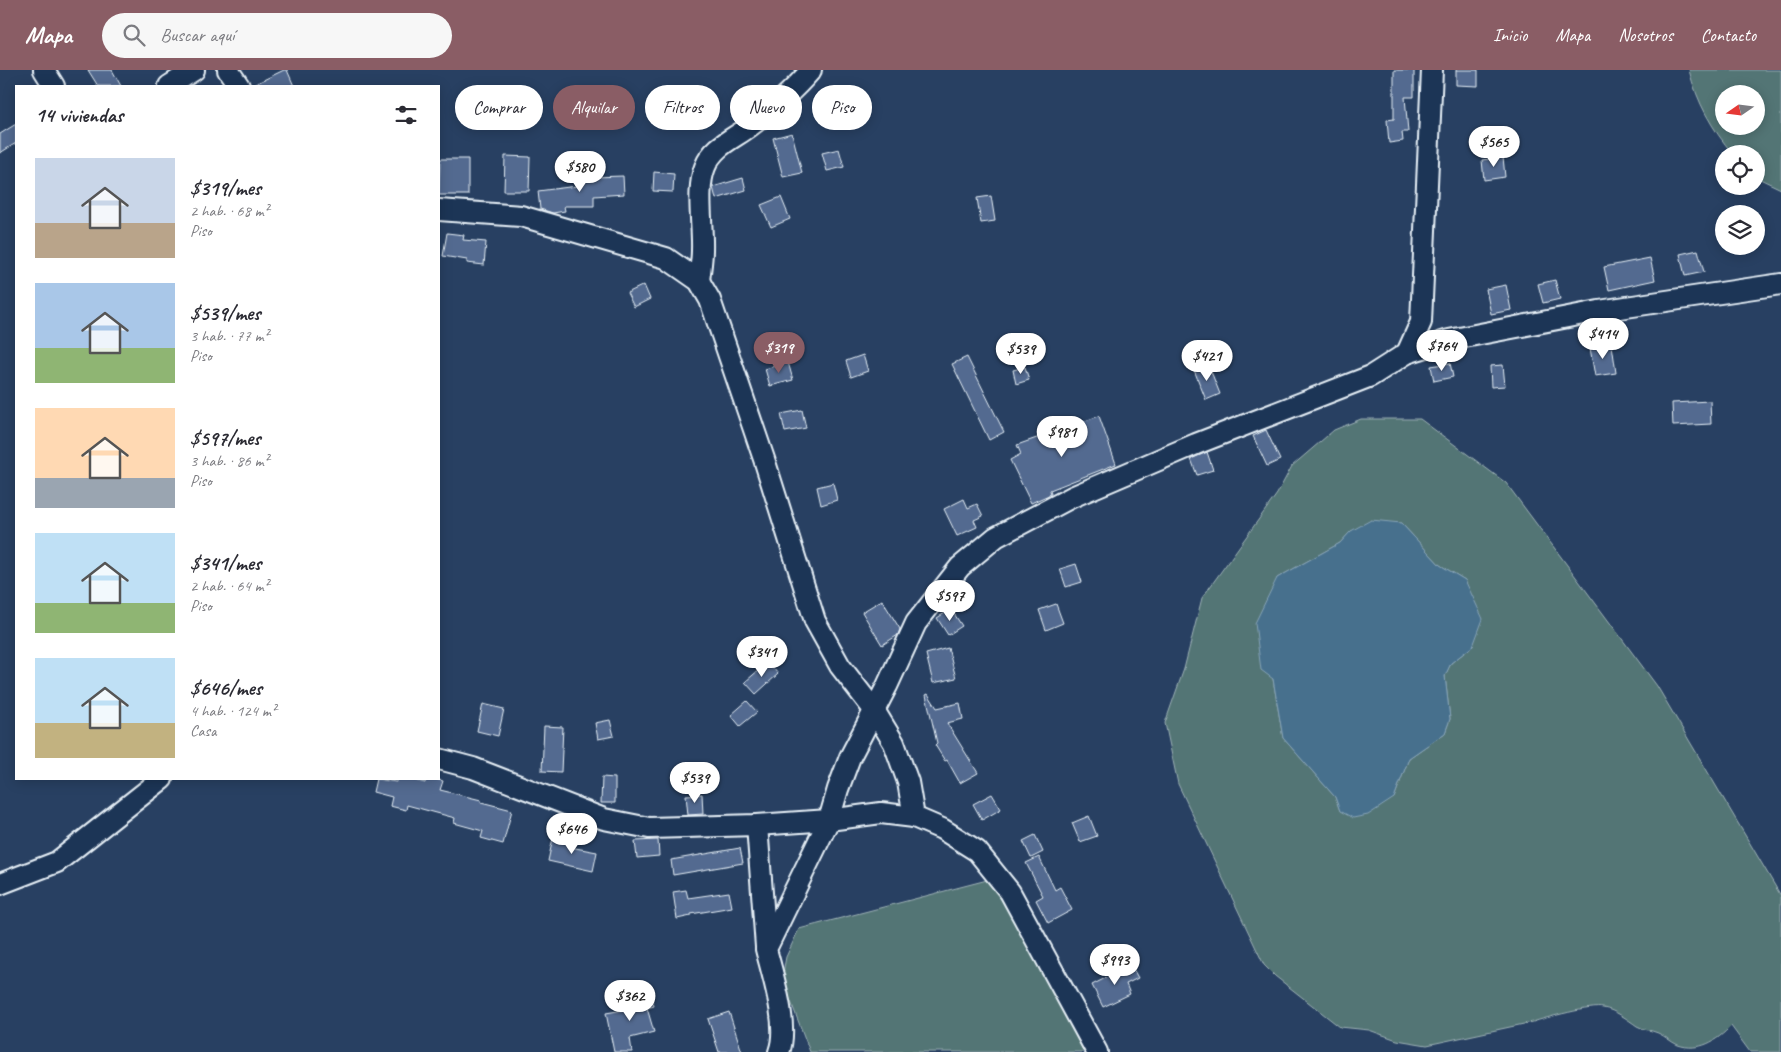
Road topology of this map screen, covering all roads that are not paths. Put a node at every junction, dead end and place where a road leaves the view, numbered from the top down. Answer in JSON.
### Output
{"nodes":[{"id":1,"x":44,"y":70,"type":"edge"},
{"id":2,"x":194,"y":70,"type":"edge"},
{"id":3,"x":228,"y":70,"type":"edge"},
{"id":4,"x":811,"y":70,"type":"edge"},
{"id":5,"x":1432,"y":70,"type":"edge"},
{"id":6,"x":53,"y":85,"type":"edge"},
{"id":7,"x":170,"y":85,"type":"edge"},
{"id":8,"x":238,"y":85,"type":"edge"},
{"id":9,"x":440,"y":210,"type":"edge"},
{"id":10,"x":699,"y":281,"type":"junction"},
{"id":11,"x":1781,"y":284,"type":"edge"},
{"id":12,"x":1407,"y":353,"type":"junction"},
{"id":13,"x":874,"y":710,"type":"junction"},
{"id":14,"x":440,"y":759,"type":"edge"},
{"id":15,"x":161,"y":780,"type":"edge"},
{"id":16,"x":914,"y":817,"type":"junction"},
{"id":17,"x":829,"y":820,"type":"junction"},
{"id":18,"x":757,"y":825,"type":"junction"},
{"id":19,"x":0,"y":884,"type":"edge"},
{"id":20,"x":766,"y":950,"type":"junction"},
{"id":21,"x":779,"y":1052,"type":"edge"},
{"id":22,"x":1097,"y":1052,"type":"edge"}],
"edges":[{"from":1,"to":6,"type":"street"},
{"from":2,"to":7,"type":"street"},
{"from":3,"to":8,"type":"street"},
{"from":4,"to":10,"type":"street"},
{"from":5,"to":12,"type":"street"},
{"from":9,"to":10,"type":"street"},
{"from":10,"to":13,"type":"street"},
{"from":11,"to":12,"type":"street"},
{"from":12,"to":13,"type":"street"},
{"from":13,"to":16,"type":"street"},
{"from":13,"to":17,"type":"street"},
{"from":14,"to":18,"type":"street"},
{"from":15,"to":19,"type":"street"},
{"from":16,"to":17,"type":"street"},
{"from":16,"to":22,"type":"street"},
{"from":17,"to":18,"type":"street"},
{"from":17,"to":20,"type":"street"},
{"from":18,"to":20,"type":"street"},
{"from":20,"to":21,"type":"street"}]}
